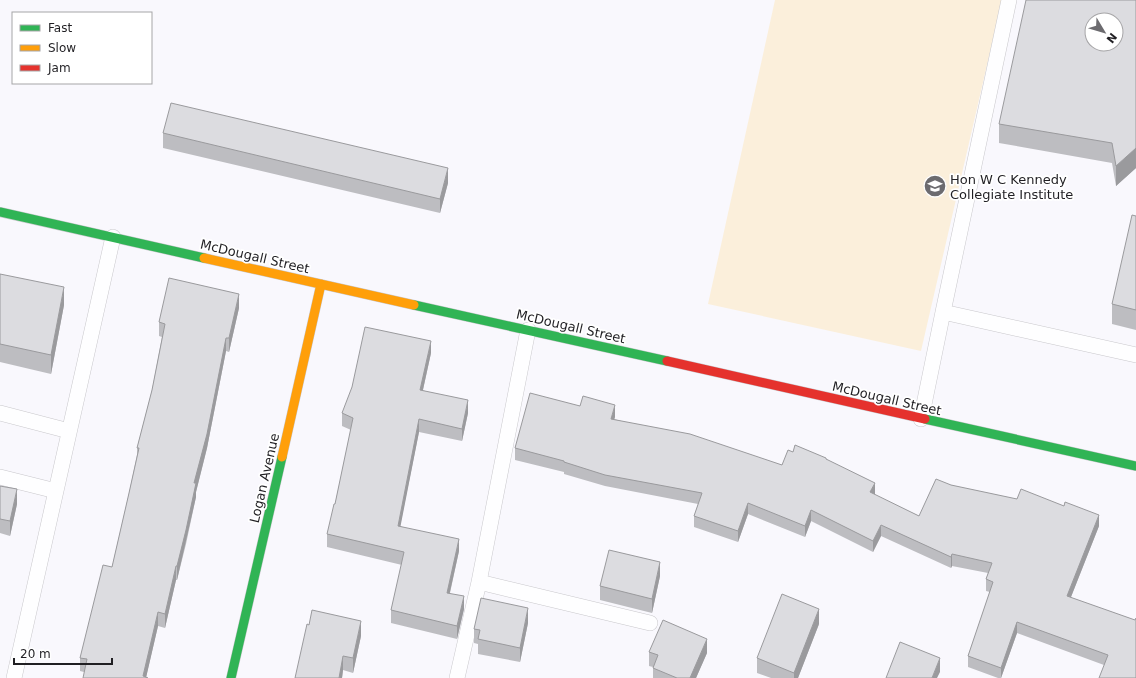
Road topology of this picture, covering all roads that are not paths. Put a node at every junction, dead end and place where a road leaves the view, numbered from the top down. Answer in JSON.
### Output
{"nodes":[{"id":1,"x":1009,"y":0,"type":"edge"},
{"id":2,"x":0,"y":212,"type":"edge"},
{"id":3,"x":113,"y":238,"type":"junction"},
{"id":4,"x":321,"y":284,"type":"junction"},
{"id":5,"x":943,"y":312,"type":"junction"},
{"id":6,"x":528,"y":330,"type":"junction"},
{"id":7,"x":1136,"y":355,"type":"edge"},
{"id":8,"x":0,"y":413,"type":"edge"},
{"id":9,"x":921,"y":419,"type":"junction"},
{"id":10,"x":69,"y":431,"type":"junction"},
{"id":11,"x":1136,"y":466,"type":"edge"},
{"id":12,"x":0,"y":477,"type":"edge"},
{"id":13,"x":56,"y":491,"type":"junction"},
{"id":14,"x":479,"y":582,"type":"junction"},
{"id":15,"x":650,"y":623,"type":"dead end"},
{"id":16,"x":14,"y":678,"type":"edge"},
{"id":17,"x":232,"y":678,"type":"edge"},
{"id":18,"x":457,"y":678,"type":"edge"}],
"edges":[{"from":1,"to":5,"type":"lane"},
{"from":2,"to":3,"type":"street","name":"McDougall Street"},
{"from":3,"to":4,"type":"street","name":"McDougall Street"},
{"from":3,"to":10,"type":"lane"},
{"from":4,"to":6,"type":"street","name":"McDougall Street"},
{"from":4,"to":17,"type":"street","name":"Logan Avenue"},
{"from":5,"to":7,"type":"lane"},
{"from":5,"to":9,"type":"lane"},
{"from":6,"to":9,"type":"street","name":"McDougall Street"},
{"from":6,"to":14,"type":"lane"},
{"from":8,"to":10,"type":"lane"},
{"from":9,"to":11,"type":"street","name":"McDougall Street"},
{"from":10,"to":13,"type":"lane"},
{"from":12,"to":13,"type":"lane"},
{"from":13,"to":16,"type":"lane"},
{"from":14,"to":15,"type":"lane"},
{"from":14,"to":18,"type":"lane"}]}
